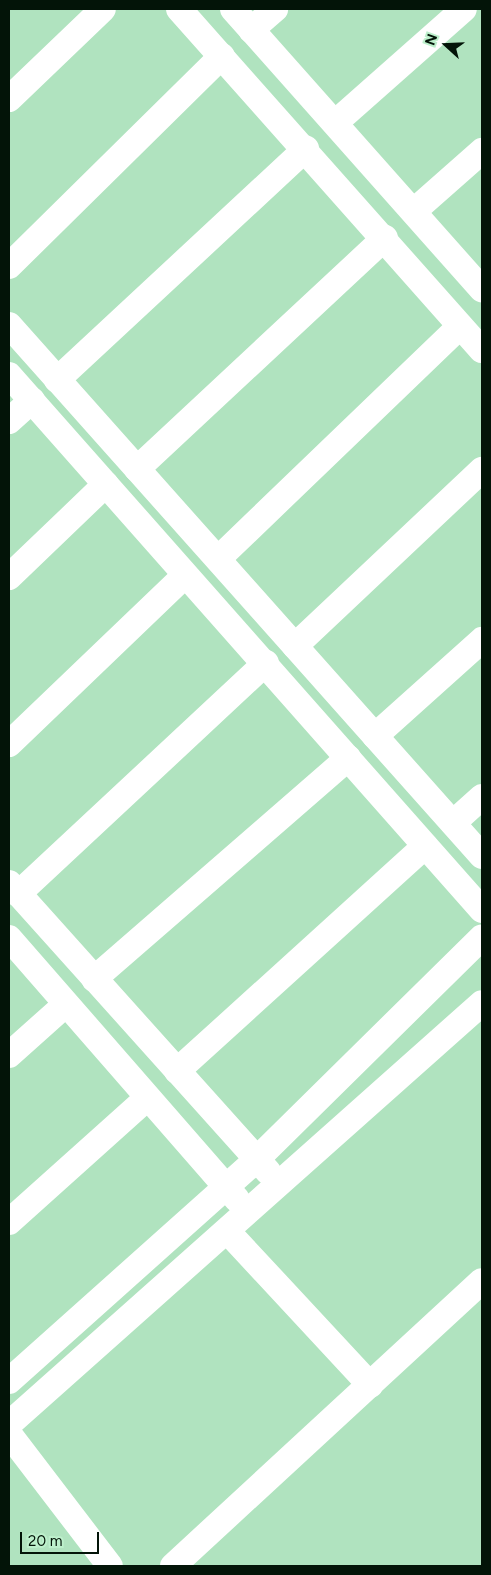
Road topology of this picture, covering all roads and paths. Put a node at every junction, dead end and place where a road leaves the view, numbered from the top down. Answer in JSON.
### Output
{"nodes":[{"id":1,"x":103,"y":9,"type":"edge"},
{"id":2,"x":179,"y":9,"type":"edge"},
{"id":3,"x":233,"y":9,"type":"edge"},
{"id":4,"x":275,"y":9,"type":"edge"},
{"id":5,"x":464,"y":9,"type":"edge"},
{"id":6,"x":251,"y":30,"type":"junction"},
{"id":7,"x":222,"y":56,"type":"junction"},
{"id":8,"x":9,"y":99,"type":"edge"},
{"id":9,"x":335,"y":123,"type":"junction"},
{"id":10,"x":306,"y":149,"type":"junction"},
{"id":11,"x":482,"y":151,"type":"edge"},
{"id":12,"x":414,"y":212,"type":"junction"},
{"id":13,"x":384,"y":238,"type":"junction"},
{"id":14,"x":9,"y":266,"type":"edge"},
{"id":15,"x":482,"y":288,"type":"edge"},
{"id":16,"x":9,"y":325,"type":"edge"},
{"id":17,"x":460,"y":326,"type":"junction"},
{"id":18,"x":482,"y":350,"type":"edge"},
{"id":19,"x":9,"y":375,"type":"edge"},
{"id":20,"x":57,"y":380,"type":"junction"},
{"id":21,"x":32,"y":400,"type":"junction"},
{"id":22,"x":9,"y":421,"type":"edge"},
{"id":23,"x":137,"y":469,"type":"junction"},
{"id":24,"x":482,"y":470,"type":"edge"},
{"id":25,"x":106,"y":484,"type":"junction"},
{"id":26,"x":218,"y":559,"type":"junction"},
{"id":27,"x":185,"y":575,"type":"junction"},
{"id":28,"x":9,"y":577,"type":"edge"},
{"id":29,"x":482,"y":640,"type":"edge"},
{"id":30,"x":295,"y":646,"type":"junction"},
{"id":31,"x":266,"y":663,"type":"junction"},
{"id":32,"x":375,"y":736,"type":"junction"},
{"id":33,"x":9,"y":744,"type":"edge"},
{"id":34,"x":348,"y":758,"type":"junction"},
{"id":35,"x":482,"y":797,"type":"edge"},
{"id":36,"x":454,"y":824,"type":"junction"},
{"id":37,"x":425,"y":846,"type":"junction"},
{"id":38,"x":482,"y":856,"type":"edge"},
{"id":39,"x":14,"y":888,"type":"edge"},
{"id":40,"x":482,"y":910,"type":"edge"},
{"id":41,"x":9,"y":938,"type":"edge"},
{"id":42,"x":482,"y":938,"type":"edge"},
{"id":43,"x":94,"y":979,"type":"junction"},
{"id":44,"x":482,"y":1002,"type":"edge"},
{"id":45,"x":66,"y":1004,"type":"junction"},
{"id":46,"x":9,"y":1055,"type":"edge"},
{"id":47,"x":177,"y":1072,"type":"junction"},
{"id":48,"x":146,"y":1098,"type":"junction"},
{"id":49,"x":256,"y":1160,"type":"junction"},
{"id":50,"x":281,"y":1185,"type":"junction"},
{"id":51,"x":224,"y":1186,"type":"junction"},
{"id":52,"x":250,"y":1212,"type":"junction"},
{"id":53,"x":9,"y":1222,"type":"edge"},
{"id":54,"x":228,"y":1232,"type":"junction"},
{"id":55,"x":482,"y":1281,"type":"edge"},
{"id":56,"x":9,"y":1381,"type":"edge"},
{"id":57,"x":370,"y":1385,"type":"junction"},
{"id":58,"x":9,"y":1424,"type":"edge"},
{"id":59,"x":9,"y":1434,"type":"edge"},
{"id":60,"x":110,"y":1566,"type":"edge"},
{"id":61,"x":173,"y":1566,"type":"edge"}],
"edges":[{"from":1,"to":8,"type":"street"},
{"from":2,"to":7,"type":"street"},
{"from":3,"to":6,"type":"street"},
{"from":4,"to":6,"type":"street"},
{"from":5,"to":9,"type":"street"},
{"from":6,"to":9,"type":"street"},
{"from":7,"to":10,"type":"street"},
{"from":7,"to":14,"type":"street"},
{"from":9,"to":12,"type":"street"},
{"from":10,"to":13,"type":"street"},
{"from":10,"to":20,"type":"street"},
{"from":11,"to":12,"type":"street"},
{"from":12,"to":15,"type":"street"},
{"from":13,"to":17,"type":"street"},
{"from":13,"to":23,"type":"street"},
{"from":16,"to":20,"type":"street"},
{"from":17,"to":18,"type":"street"},
{"from":17,"to":26,"type":"street"},
{"from":19,"to":21,"type":"street"},
{"from":20,"to":23,"type":"street"},
{"from":21,"to":22,"type":"street"},
{"from":21,"to":25,"type":"street"},
{"from":23,"to":26,"type":"street"},
{"from":24,"to":30,"type":"street"},
{"from":25,"to":27,"type":"street"},
{"from":25,"to":28,"type":"street"},
{"from":26,"to":30,"type":"street"},
{"from":27,"to":31,"type":"street"},
{"from":27,"to":33,"type":"street"},
{"from":29,"to":32,"type":"street"},
{"from":30,"to":32,"type":"street"},
{"from":31,"to":34,"type":"street"},
{"from":31,"to":39,"type":"street"},
{"from":32,"to":36,"type":"street"},
{"from":34,"to":37,"type":"street"},
{"from":34,"to":43,"type":"street"},
{"from":35,"to":36,"type":"street"},
{"from":36,"to":38,"type":"street"},
{"from":37,"to":40,"type":"street"},
{"from":37,"to":47,"type":"street"},
{"from":39,"to":43,"type":"street"},
{"from":41,"to":45,"type":"street"},
{"from":42,"to":49,"type":"street"},
{"from":43,"to":47,"type":"street"},
{"from":44,"to":50,"type":"street"},
{"from":45,"to":46,"type":"street"},
{"from":45,"to":48,"type":"street"},
{"from":47,"to":49,"type":"street"},
{"from":48,"to":51,"type":"street"},
{"from":48,"to":53,"type":"street"},
{"from":49,"to":50,"type":"street"},
{"from":49,"to":51,"type":"street"},
{"from":50,"to":52,"type":"street"},
{"from":51,"to":52,"type":"street"},
{"from":51,"to":56,"type":"street"},
{"from":52,"to":54,"type":"street"},
{"from":54,"to":57,"type":"street"},
{"from":54,"to":58,"type":"street"},
{"from":55,"to":57,"type":"street"},
{"from":57,"to":61,"type":"street"},
{"from":59,"to":60,"type":"street"}]}
